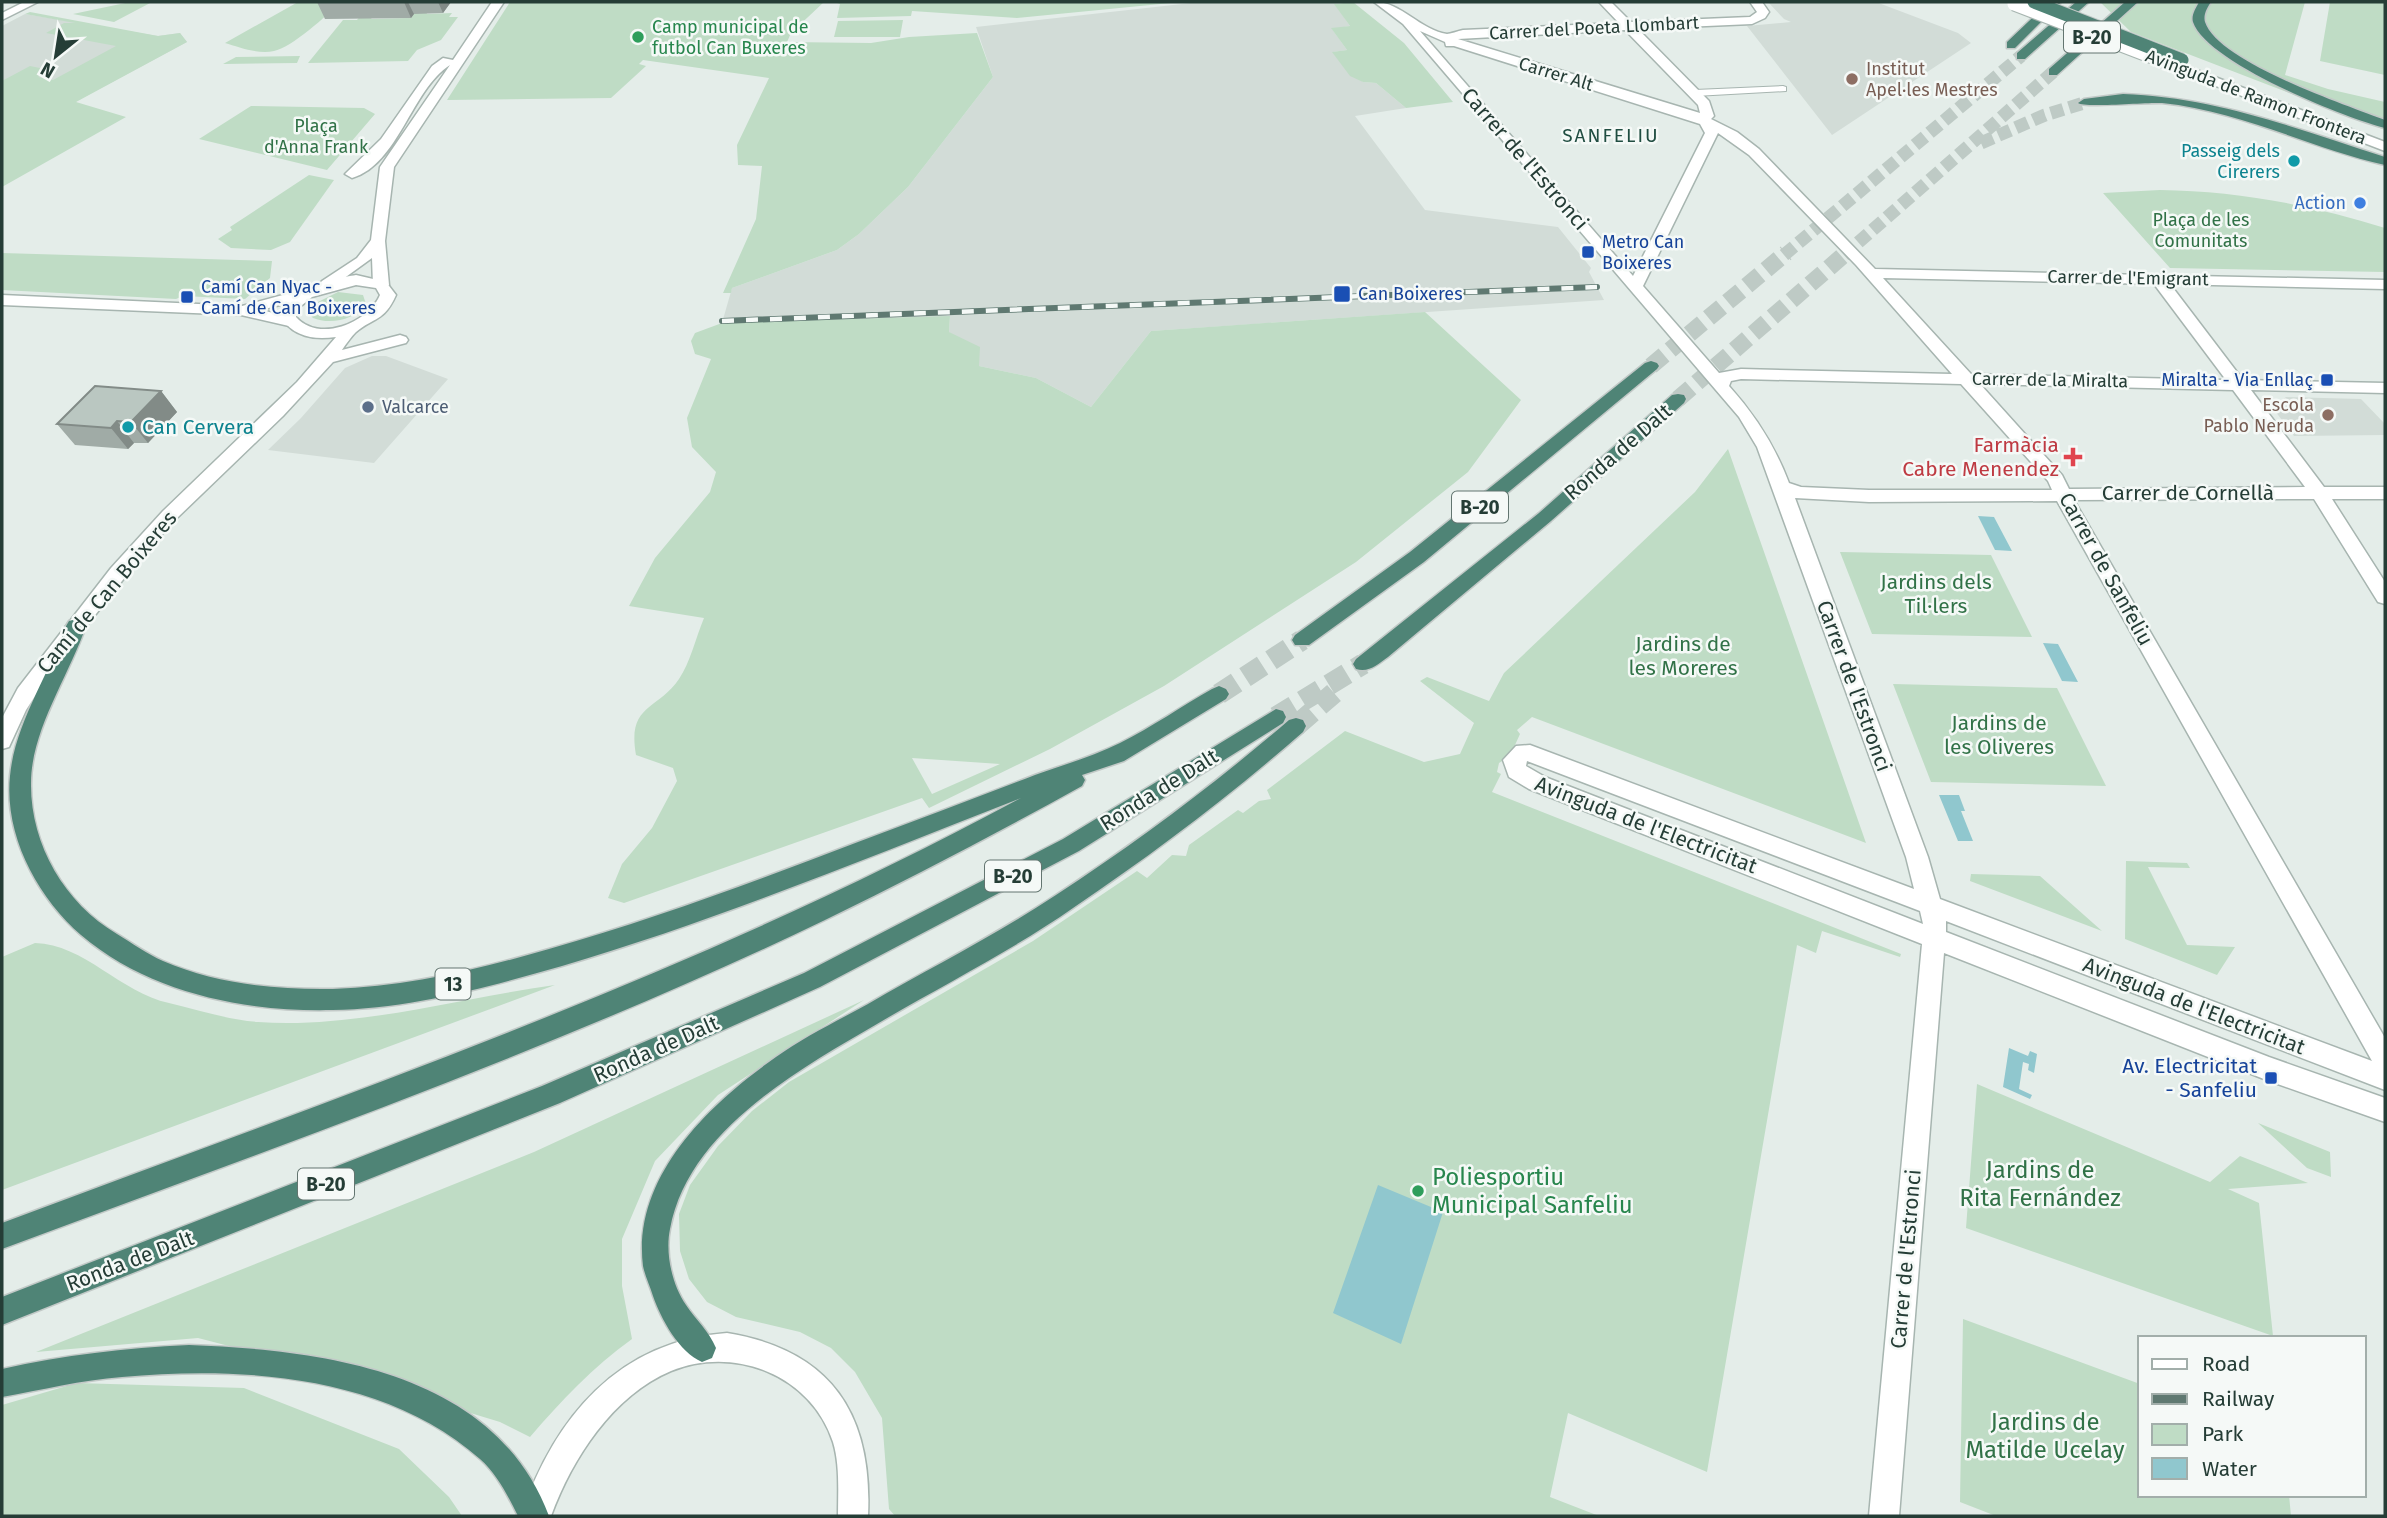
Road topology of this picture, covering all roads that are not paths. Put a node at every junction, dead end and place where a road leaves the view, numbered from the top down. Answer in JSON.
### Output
{"nodes":[{"id":1,"x":33,"y":2,"type":"edge"},
{"id":2,"x":498,"y":2,"type":"edge"},
{"id":3,"x":1380,"y":2,"type":"edge"},
{"id":4,"x":1605,"y":2,"type":"edge"},
{"id":5,"x":1756,"y":2,"type":"edge"},
{"id":6,"x":2018,"y":2,"type":"edge"},
{"id":7,"x":2034,"y":2,"type":"edge"},
{"id":8,"x":2055,"y":2,"type":"edge"},
{"id":9,"x":2083,"y":2,"type":"edge"},
{"id":10,"x":2132,"y":2,"type":"edge"},
{"id":11,"x":2205,"y":2,"type":"edge"},
{"id":12,"x":2,"y":17,"type":"edge"},
{"id":13,"x":1408,"y":22,"type":"junction"},
{"id":14,"x":1629,"y":26,"type":"junction"},
{"id":15,"x":1452,"y":40,"type":"junction"},
{"id":16,"x":2011,"y":45,"type":"tunnel mouth"},
{"id":17,"x":464,"y":52,"type":"junction"},
{"id":18,"x":2021,"y":56,"type":"tunnel mouth"},
{"id":19,"x":1440,"y":60,"type":"junction"},
{"id":20,"x":2182,"y":60,"type":"junction"},
{"id":21,"x":2053,"y":72,"type":"tunnel mouth"},
{"id":22,"x":1783,"y":89,"type":"dead end"},
{"id":23,"x":1695,"y":93,"type":"junction"},
{"id":24,"x":2084,"y":103,"type":"tunnel mouth"},
{"id":25,"x":1701,"y":119,"type":"junction"},
{"id":26,"x":2385,"y":124,"type":"edge"},
{"id":27,"x":2385,"y":138,"type":"edge"},
{"id":28,"x":2385,"y":147,"type":"edge"},
{"id":29,"x":2385,"y":161,"type":"edge"},
{"id":30,"x":390,"y":162,"type":"junction"},
{"id":31,"x":378,"y":242,"type":"junction"},
{"id":32,"x":1870,"y":273,"type":"junction"},
{"id":33,"x":2158,"y":278,"type":"junction"},
{"id":34,"x":327,"y":284,"type":"junction"},
{"id":35,"x":2385,"y":284,"type":"edge"},
{"id":36,"x":381,"y":285,"type":"junction"},
{"id":37,"x":1636,"y":285,"type":"junction"},
{"id":38,"x":305,"y":294,"type":"junction"},
{"id":39,"x":2,"y":300,"type":"edge"},
{"id":40,"x":241,"y":310,"type":"junction"},
{"id":41,"x":295,"y":326,"type":"junction"},
{"id":42,"x":351,"y":328,"type":"junction"},
{"id":43,"x":400,"y":340,"type":"dead end"},
{"id":44,"x":324,"y":362,"type":"junction"},
{"id":45,"x":1651,"y":366,"type":"tunnel mouth"},
{"id":46,"x":1966,"y":379,"type":"junction"},
{"id":47,"x":2236,"y":384,"type":"junction"},
{"id":48,"x":1721,"y":386,"type":"junction"},
{"id":49,"x":2385,"y":388,"type":"edge"},
{"id":50,"x":1678,"y":399,"type":"tunnel mouth"},
{"id":51,"x":1782,"y":487,"type":"junction"},
{"id":52,"x":2319,"y":493,"type":"junction"},
{"id":53,"x":2385,"y":493,"type":"edge"},
{"id":54,"x":2064,"y":496,"type":"junction"},
{"id":55,"x":2385,"y":597,"type":"edge"},
{"id":56,"x":76,"y":626,"type":"junction"},
{"id":57,"x":1303,"y":640,"type":"tunnel mouth"},
{"id":58,"x":1370,"y":660,"type":"tunnel mouth"},
{"id":59,"x":1219,"y":694,"type":"tunnel mouth"},
{"id":60,"x":2,"y":741,"type":"edge"},
{"id":61,"x":1127,"y":749,"type":"junction"},
{"id":62,"x":1930,"y":905,"type":"junction"},
{"id":63,"x":1933,"y":937,"type":"junction"},
{"id":64,"x":2385,"y":1060,"type":"edge"},
{"id":65,"x":2385,"y":1078,"type":"edge"},
{"id":66,"x":2385,"y":1110,"type":"edge"},
{"id":67,"x":2,"y":1236,"type":"edge"},
{"id":68,"x":2,"y":1311,"type":"edge"},
{"id":69,"x":702,"y":1348,"type":"junction"},
{"id":70,"x":2,"y":1383,"type":"edge"},
{"id":71,"x":535,"y":1516,"type":"edge"},
{"id":72,"x":853,"y":1516,"type":"edge"},
{"id":73,"x":1884,"y":1516,"type":"edge"}],
"edges":[{"from":1,"to":12,"type":"street"},
{"from":2,"to":17,"type":"street"},
{"from":3,"to":13,"type":"street","name":"Carrer de l'Estronci"},
{"from":4,"to":14,"type":"street"},
{"from":5,"to":14,"type":"street","name":"Carrer del Poeta Llombart"},
{"from":6,"to":20,"type":"street","name":"Avinguda de Ramon Frontera","bridge":true},
{"from":6,"to":28,"type":"street","name":"Avinguda de Ramon Frontera","bridge":true},
{"from":7,"to":20,"type":"highway","bridge":true},
{"from":8,"to":16,"type":"highway"},
{"from":9,"to":18,"type":"highway","number":"B-20"},
{"from":10,"to":21,"type":"highway","number":"B-20"},
{"from":11,"to":26,"type":"highway"},
{"from":13,"to":15,"type":"street","name":"Carrer Alt"},
{"from":13,"to":19,"type":"street","name":"Carrer de l'Estronci"},
{"from":14,"to":15,"type":"street","name":"Carrer del Poeta Llombart"},
{"from":14,"to":23,"type":"street"},
{"from":15,"to":19,"type":"street"},
{"from":15,"to":25,"type":"street","name":"Carrer Alt"},
{"from":17,"to":30,"type":"street"},
{"from":17,"to":30,"type":"street"},
{"from":19,"to":37,"type":"street","name":"Carrer de l'Estronci"},
{"from":20,"to":27,"type":"street","name":"Avinguda de Ramon Frontera"},
{"from":22,"to":23,"type":"street"},
{"from":23,"to":25,"type":"street"},
{"from":24,"to":29,"type":"highway"},
{"from":25,"to":32,"type":"street","name":"Carrer de Sanfeliu"},
{"from":25,"to":37,"type":"street"},
{"from":30,"to":31,"type":"street"},
{"from":31,"to":34,"type":"street"},
{"from":31,"to":36,"type":"street"},
{"from":32,"to":33,"type":"street","name":"Carrer de l'Emigrant"},
{"from":32,"to":46,"type":"street","name":"Carrer de Sanfeliu"},
{"from":33,"to":35,"type":"street","name":"Carrer de l'Emigrant"},
{"from":33,"to":47,"type":"street"},
{"from":34,"to":36,"type":"street"},
{"from":34,"to":38,"type":"street"},
{"from":36,"to":42,"type":"street"},
{"from":37,"to":48,"type":"street","name":"Carrer de l'Estronci"},
{"from":38,"to":40,"type":"street"},
{"from":38,"to":41,"type":"street"},
{"from":39,"to":40,"type":"street"},
{"from":40,"to":41,"type":"street"},
{"from":41,"to":42,"type":"street"},
{"from":41,"to":44,"type":"street"},
{"from":42,"to":44,"type":"street","name":"Camí de Can Boixeres"},
{"from":43,"to":44,"type":"street"},
{"from":44,"to":56,"type":"street","name":"Camí de Can Boixeres"},
{"from":45,"to":57,"type":"highway","name":"Ronda de Dalt","number":"B-20"},
{"from":46,"to":47,"type":"street","name":"Carrer de la Miralta"},
{"from":46,"to":48,"type":"street","name":"Carrer de la Miralta"},
{"from":46,"to":54,"type":"street","name":"Carrer de Sanfeliu"},
{"from":47,"to":49,"type":"street","name":"Carrer de la Miralta"},
{"from":47,"to":52,"type":"street"},
{"from":48,"to":51,"type":"street","name":"Carrer de l'Estronci"},
{"from":50,"to":58,"type":"highway","name":"Ronda de Dalt","number":"B-20"},
{"from":51,"to":54,"type":"street","name":"Carrer de Cornellà"},
{"from":51,"to":62,"type":"street","name":"Carrer de l'Estronci"},
{"from":52,"to":53,"type":"street","name":"Carrer de Cornellà"},
{"from":52,"to":54,"type":"street","name":"Carrer de Cornellà"},
{"from":52,"to":55,"type":"street"},
{"from":54,"to":64,"type":"street","name":"Carrer de Sanfeliu"},
{"from":56,"to":60,"type":"street","name":"Camí de Can Boixeres"},
{"from":56,"to":61,"type":"highway","number":"13"},
{"from":59,"to":61,"type":"highway","number":"B-20"},
{"from":61,"to":67,"type":"highway","number":"B-20"},
{"from":62,"to":63,"type":"street","name":"Carrer de l'Estronci"},
{"from":62,"to":63,"type":"street","name":"Avinguda de l'Electricitat"},
{"from":62,"to":65,"type":"street","name":"Avinguda de l'Electricitat"},
{"from":63,"to":66,"type":"street","name":"Avinguda de l'Electricitat"},
{"from":63,"to":73,"type":"street","name":"Carrer de l'Estronci"},
{"from":68,"to":69,"type":"highway","name":"Ronda de Dalt","number":"B-20"},
{"from":69,"to":71,"type":"street"},
{"from":69,"to":72,"type":"street"},
{"from":70,"to":71,"type":"highway"}]}
